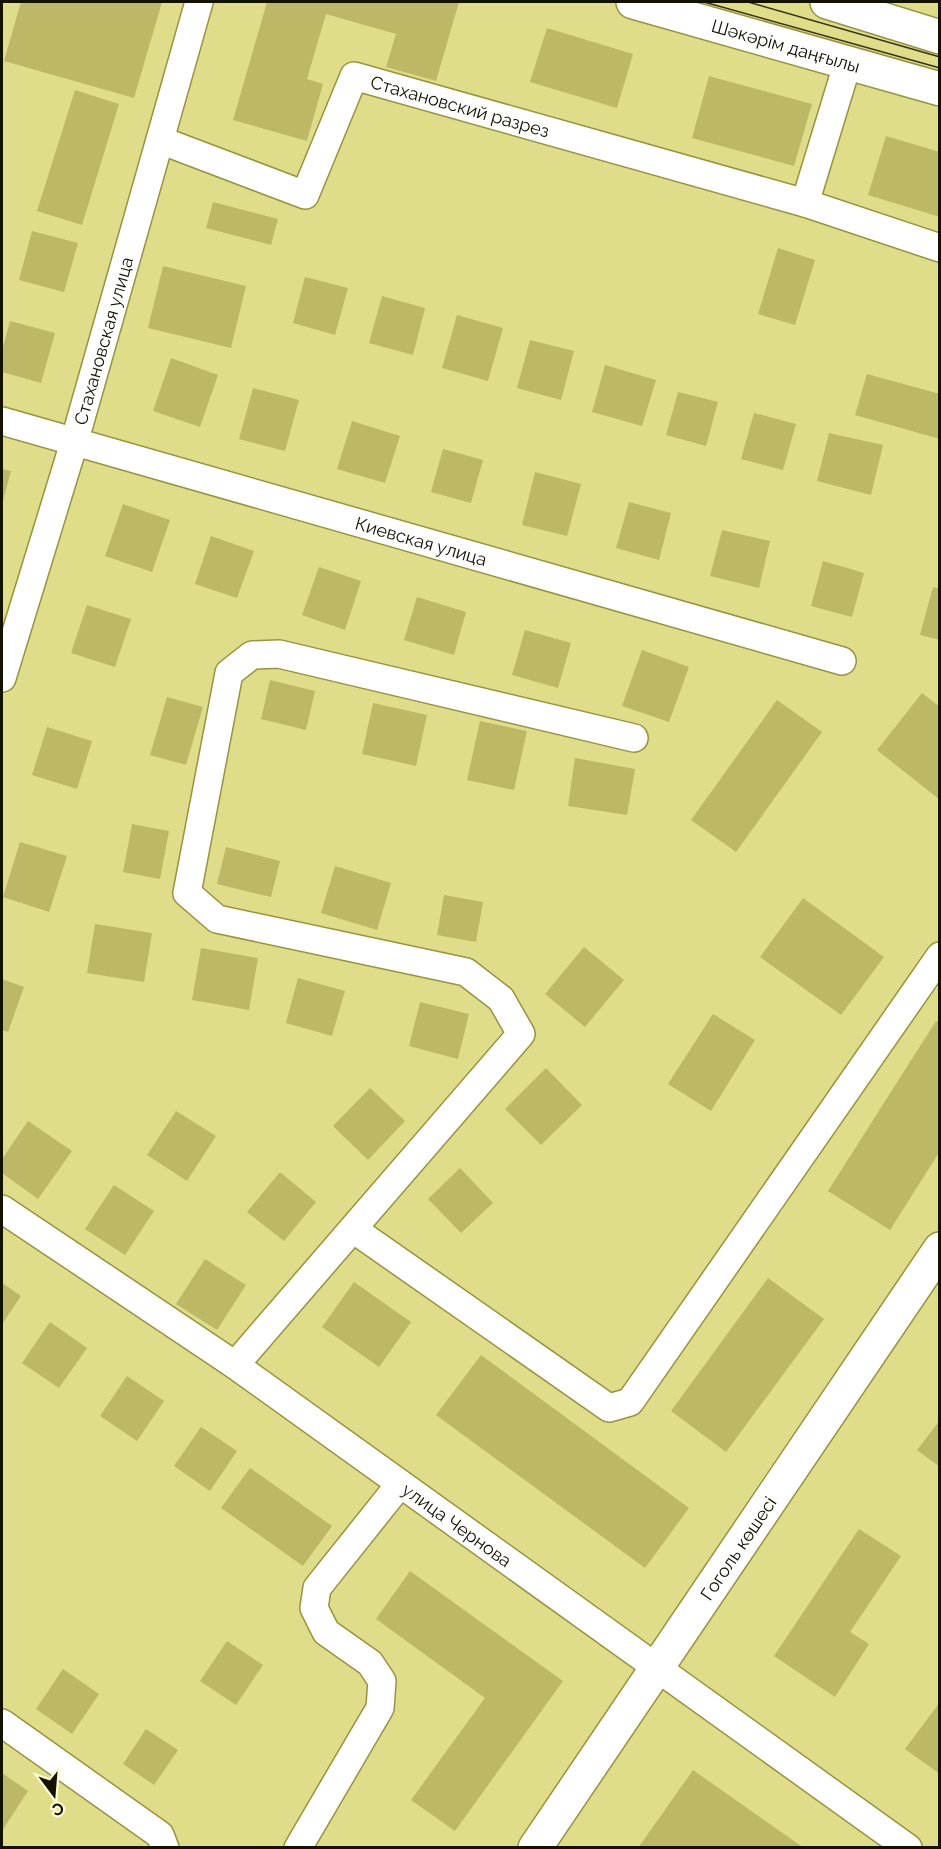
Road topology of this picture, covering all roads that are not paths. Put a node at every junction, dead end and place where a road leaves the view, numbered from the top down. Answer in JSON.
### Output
{"nodes":[{"id":1,"x":200,"y":2,"type":"edge"},
{"id":2,"x":633,"y":2,"type":"edge"},
{"id":3,"x":827,"y":2,"type":"edge"},
{"id":4,"x":939,"y":37,"type":"edge"},
{"id":5,"x":848,"y":62,"type":"junction"},
{"id":6,"x":939,"y":89,"type":"edge"},
{"id":7,"x":160,"y":140,"type":"junction"},
{"id":8,"x":805,"y":203,"type":"junction"},
{"id":9,"x":939,"y":248,"type":"edge"},
{"id":10,"x":2,"y":421,"type":"edge"},
{"id":11,"x":74,"y":443,"type":"junction"},
{"id":12,"x":842,"y":661,"type":"dead end"},
{"id":13,"x":2,"y":678,"type":"edge"},
{"id":14,"x":634,"y":738,"type":"dead end"},
{"id":15,"x":939,"y":956,"type":"edge"},
{"id":16,"x":2,"y":1209,"type":"edge"},
{"id":17,"x":353,"y":1229,"type":"junction"},
{"id":18,"x":939,"y":1249,"type":"edge"},
{"id":19,"x":235,"y":1365,"type":"junction"},
{"id":20,"x":400,"y":1484,"type":"junction"},
{"id":21,"x":656,"y":1669,"type":"junction"},
{"id":22,"x":2,"y":1724,"type":"edge"},
{"id":23,"x":165,"y":1848,"type":"edge"},
{"id":24,"x":298,"y":1848,"type":"edge"},
{"id":25,"x":535,"y":1848,"type":"edge"},
{"id":26,"x":908,"y":1848,"type":"edge"}],
"edges":[{"from":1,"to":7,"type":"street","name":"Стахановская улица"},
{"from":2,"to":5,"type":"main road","name":"Шәкәрім даңғылы"},
{"from":3,"to":4,"type":"main road"},
{"from":5,"to":6,"type":"main road","name":"Шәкәрім даңғылы"},
{"from":5,"to":8,"type":"street"},
{"from":7,"to":8,"type":"street","name":"Стахановский разрез"},
{"from":7,"to":11,"type":"street","name":"Стахановская улица"},
{"from":8,"to":9,"type":"street","name":"Стахановский разрез"},
{"from":10,"to":11,"type":"street","name":"Киевская улица"},
{"from":11,"to":12,"type":"street","name":"Киевская улица"},
{"from":11,"to":13,"type":"street","name":"Стахановская улица"},
{"from":14,"to":17,"type":"street"},
{"from":15,"to":17,"type":"street"},
{"from":16,"to":19,"type":"street","name":"улица Чернова"},
{"from":17,"to":19,"type":"street"},
{"from":18,"to":21,"type":"main road","name":"Гоголь көшесі"},
{"from":19,"to":20,"type":"street","name":"улица Чернова"},
{"from":20,"to":21,"type":"street","name":"улица Чернова"},
{"from":20,"to":24,"type":"street"},
{"from":21,"to":25,"type":"main road","name":"Гоголь көшесі"},
{"from":21,"to":26,"type":"street","name":"улица Чернова"},
{"from":22,"to":23,"type":"street"}]}
